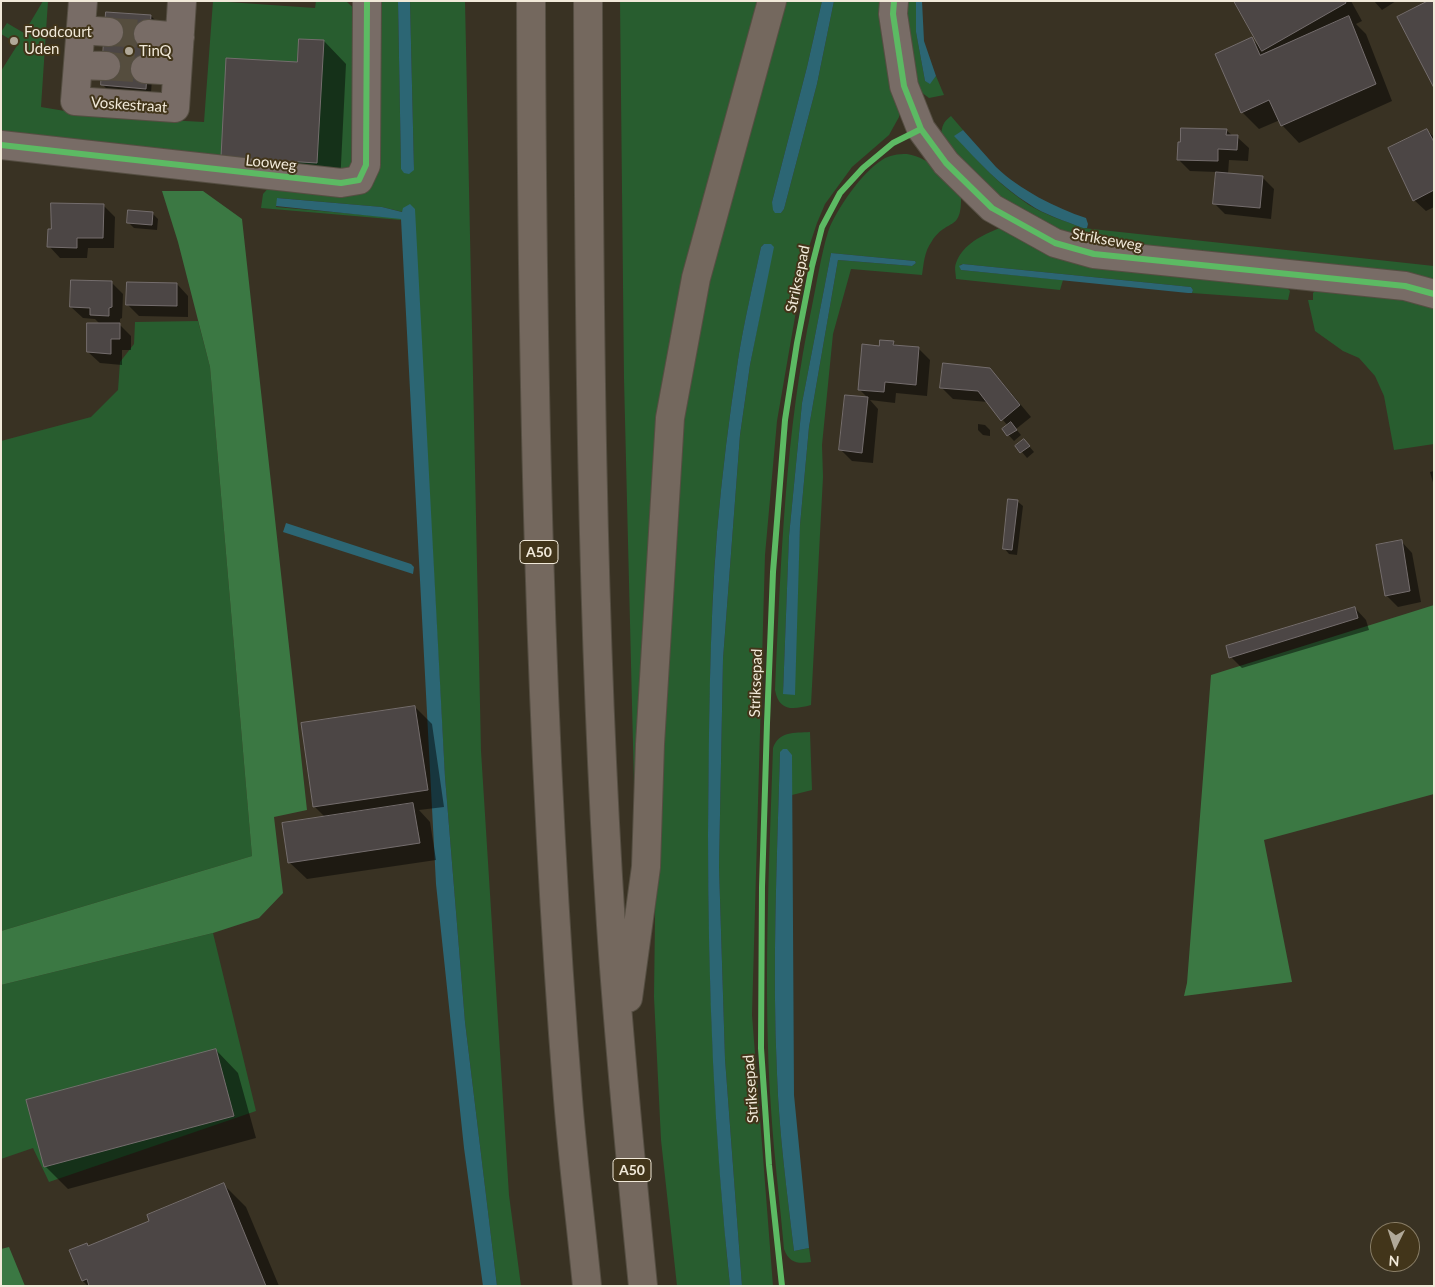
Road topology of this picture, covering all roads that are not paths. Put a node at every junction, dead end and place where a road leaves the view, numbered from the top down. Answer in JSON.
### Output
{"nodes":[{"id":1,"x":83,"y":1,"type":"edge"},
{"id":2,"x":182,"y":1,"type":"edge"},
{"id":3,"x":366,"y":1,"type":"edge"},
{"id":4,"x":531,"y":1,"type":"edge"},
{"id":5,"x":588,"y":1,"type":"edge"},
{"id":6,"x":772,"y":1,"type":"edge"},
{"id":7,"x":894,"y":1,"type":"edge"},
{"id":8,"x":81,"y":30,"type":"junction"},
{"id":9,"x":109,"y":32,"type":"tunnel mouth"},
{"id":10,"x":148,"y":34,"type":"tunnel mouth"},
{"id":11,"x":180,"y":37,"type":"junction"},
{"id":12,"x":78,"y":64,"type":"junction"},
{"id":13,"x":106,"y":66,"type":"tunnel mouth"},
{"id":14,"x":145,"y":69,"type":"tunnel mouth"},
{"id":15,"x":178,"y":71,"type":"junction"},
{"id":16,"x":1,"y":145,"type":"edge"},
{"id":17,"x":1434,"y":294,"type":"edge"},
{"id":18,"x":621,"y":1055,"type":"junction"},
{"id":19,"x":587,"y":1286,"type":"edge"},
{"id":20,"x":643,"y":1286,"type":"edge"}],
"edges":[{"from":1,"to":8,"type":"street","name":"Voskestraat"},
{"from":2,"to":11,"type":"street","name":"Voskestraat"},
{"from":3,"to":16,"type":"street","name":"Looweg"},
{"from":4,"to":19,"type":"highway","number":"A50"},
{"from":5,"to":18,"type":"highway","number":"A50"},
{"from":6,"to":18,"type":"highway","number":"A50"},
{"from":7,"to":17,"type":"street","name":"Strikseweg"},
{"from":8,"to":9,"type":"street"},
{"from":8,"to":12,"type":"street","name":"Voskestraat"},
{"from":10,"to":11,"type":"street"},
{"from":11,"to":15,"type":"street","name":"Voskestraat"},
{"from":12,"to":13,"type":"street"},
{"from":12,"to":15,"type":"street","name":"Voskestraat"},
{"from":14,"to":15,"type":"street"},
{"from":18,"to":20,"type":"highway","number":"A50"}]}
